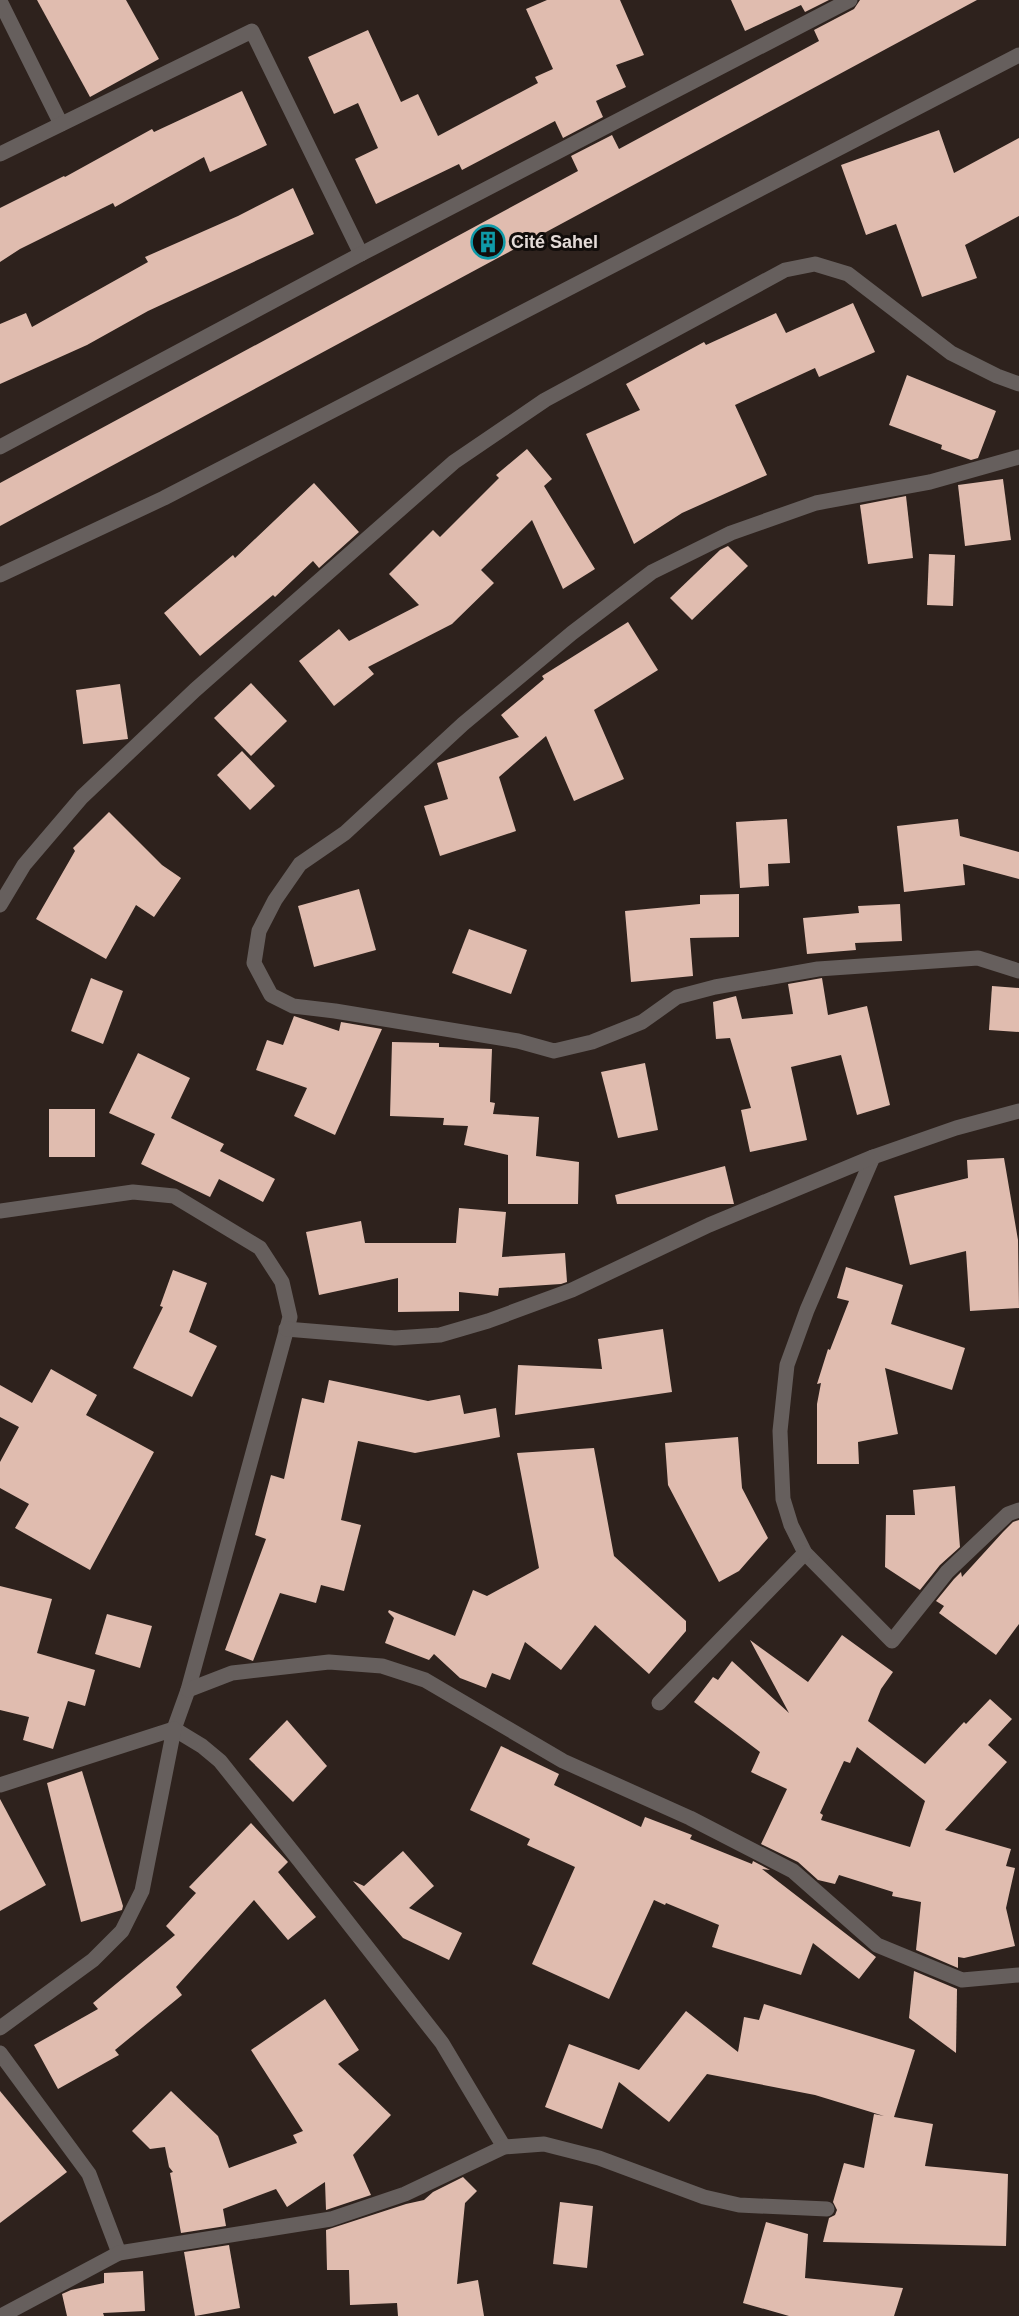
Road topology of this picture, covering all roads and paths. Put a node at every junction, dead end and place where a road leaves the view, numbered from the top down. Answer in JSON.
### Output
{"nodes":[{"id":1,"x":849,"y":0,"type":"edge"},
{"id":2,"x":0,"y":1,"type":"edge"},
{"id":3,"x":1019,"y":55,"type":"edge"},
{"id":4,"x":61,"y":124,"type":"junction"},
{"id":5,"x":0,"y":154,"type":"edge"},
{"id":6,"x":361,"y":254,"type":"junction"},
{"id":7,"x":1019,"y":384,"type":"edge"},
{"id":8,"x":0,"y":447,"type":"edge"},
{"id":9,"x":1019,"y":457,"type":"edge"},
{"id":10,"x":0,"y":575,"type":"edge"},
{"id":11,"x":0,"y":905,"type":"edge"},
{"id":12,"x":1019,"y":971,"type":"edge"},
{"id":13,"x":1019,"y":1110,"type":"edge"},
{"id":14,"x":873,"y":1157,"type":"junction"},
{"id":15,"x":0,"y":1211,"type":"edge"},
{"id":16,"x":286,"y":1329,"type":"junction"},
{"id":17,"x":1019,"y":1510,"type":"edge"},
{"id":18,"x":805,"y":1553,"type":"junction"},
{"id":19,"x":188,"y":1690,"type":"junction"},
{"id":20,"x":658,"y":1703,"type":"dead end"},
{"id":21,"x":174,"y":1729,"type":"junction"},
{"id":22,"x":0,"y":1785,"type":"edge"},
{"id":23,"x":1019,"y":1975,"type":"edge"},
{"id":24,"x":0,"y":2028,"type":"edge"},
{"id":25,"x":0,"y":2053,"type":"edge"},
{"id":26,"x":504,"y":2147,"type":"junction"},
{"id":27,"x":827,"y":2209,"type":"dead end"},
{"id":28,"x":119,"y":2253,"type":"junction"},
{"id":29,"x":1,"y":2316,"type":"edge"}],
"edges":[{"from":1,"to":6,"type":"street"},
{"from":2,"to":4,"type":"street"},
{"from":3,"to":10,"type":"street"},
{"from":4,"to":5,"type":"street"},
{"from":4,"to":6,"type":"street"},
{"from":6,"to":8,"type":"street"},
{"from":7,"to":11,"type":"street"},
{"from":9,"to":12,"type":"street"},
{"from":13,"to":14,"type":"street"},
{"from":14,"to":16,"type":"street"},
{"from":14,"to":18,"type":"street"},
{"from":15,"to":16,"type":"street"},
{"from":16,"to":19,"type":"street"},
{"from":17,"to":18,"type":"street"},
{"from":18,"to":20,"type":"street"},
{"from":19,"to":21,"type":"street"},
{"from":19,"to":23,"type":"street"},
{"from":21,"to":22,"type":"street"},
{"from":21,"to":24,"type":"street"},
{"from":21,"to":26,"type":"street"},
{"from":25,"to":28,"type":"street"},
{"from":26,"to":27,"type":"street"},
{"from":26,"to":28,"type":"street"},
{"from":28,"to":29,"type":"street"}]}
